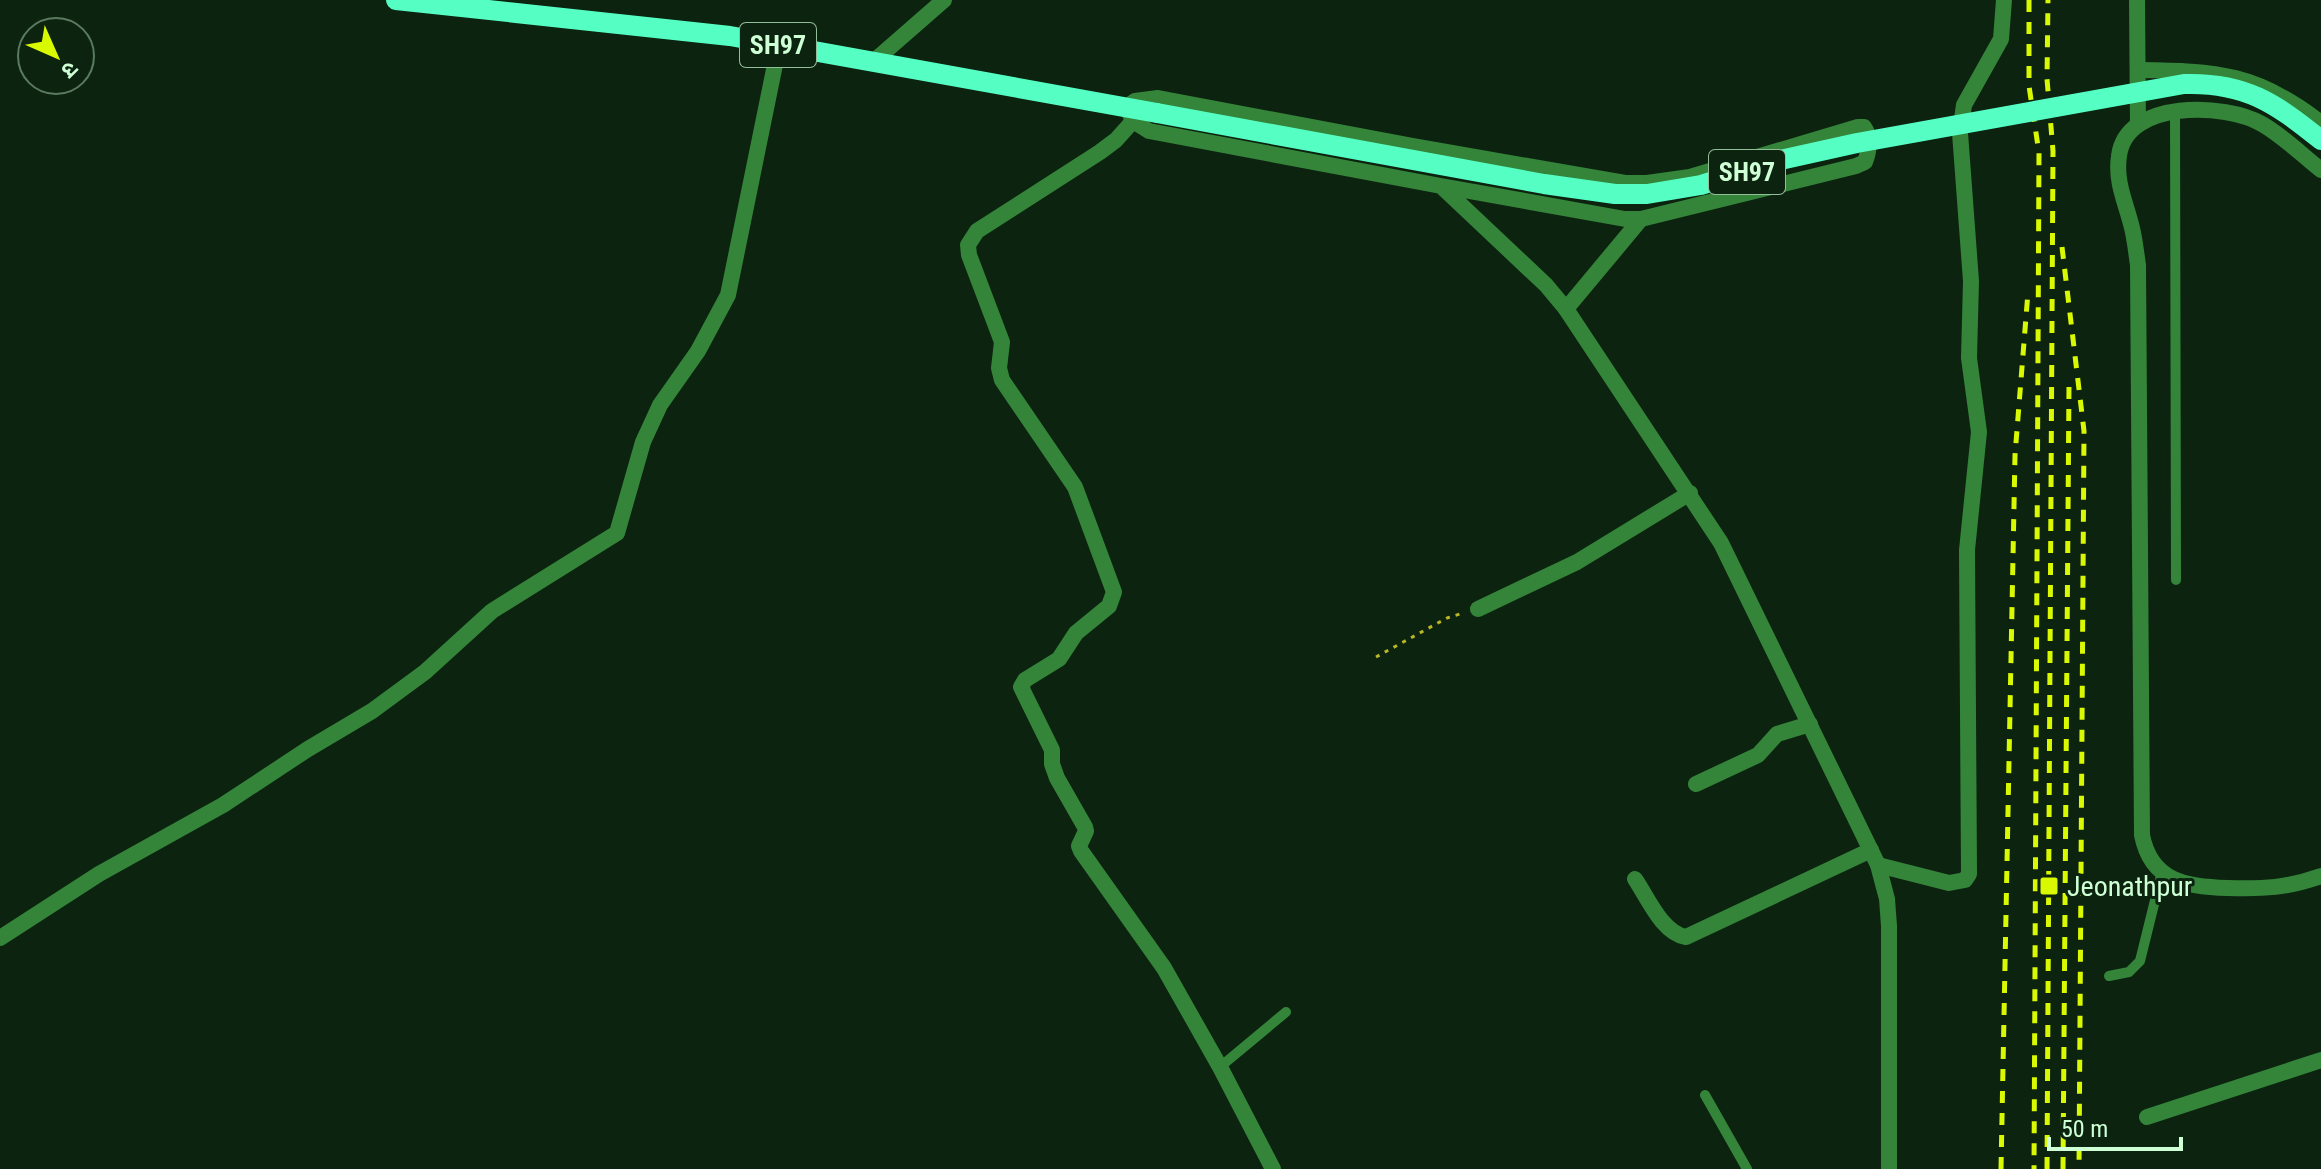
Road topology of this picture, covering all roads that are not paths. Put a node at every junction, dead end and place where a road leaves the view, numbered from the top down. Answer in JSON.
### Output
{"nodes":[{"id":1,"x":396,"y":0,"type":"edge"},
{"id":2,"x":944,"y":0,"type":"edge"},
{"id":3,"x":2004,"y":0,"type":"edge"},
{"id":4,"x":2137,"y":0,"type":"edge"},
{"id":5,"x":779,"y":45,"type":"junction"},
{"id":6,"x":873,"y":62,"type":"junction"},
{"id":7,"x":2139,"y":70,"type":"junction"},
{"id":8,"x":2175,"y":112,"type":"junction"},
{"id":9,"x":1130,"y":114,"type":"junction"},
{"id":10,"x":2321,"y":123,"type":"edge"},
{"id":11,"x":2138,"y":125,"type":"junction"},
{"id":12,"x":2321,"y":140,"type":"edge"},
{"id":13,"x":2321,"y":170,"type":"edge"},
{"id":14,"x":1441,"y":186,"type":"junction"},
{"id":15,"x":1641,"y":219,"type":"junction"},
{"id":16,"x":1566,"y":309,"type":"junction"},
{"id":17,"x":1690,"y":493,"type":"junction"},
{"id":18,"x":2176,"y":580,"type":"dead end"},
{"id":19,"x":1478,"y":609,"type":"road end"},
{"id":20,"x":1810,"y":724,"type":"junction"},
{"id":21,"x":1696,"y":784,"type":"dead end"},
{"id":22,"x":1875,"y":857,"type":"junction"},
{"id":23,"x":2162,"y":872,"type":"junction"},
{"id":24,"x":2321,"y":876,"type":"edge"},
{"id":25,"x":1635,"y":879,"type":"dead end"},
{"id":26,"x":0,"y":938,"type":"edge"},
{"id":27,"x":2109,"y":976,"type":"dead end"},
{"id":28,"x":1286,"y":1012,"type":"dead end"},
{"id":29,"x":2321,"y":1060,"type":"edge"},
{"id":30,"x":1220,"y":1067,"type":"junction"},
{"id":31,"x":1705,"y":1095,"type":"dead end"},
{"id":32,"x":2147,"y":1117,"type":"dead end"},
{"id":33,"x":1273,"y":1169,"type":"edge"},
{"id":34,"x":1747,"y":1169,"type":"edge"},
{"id":35,"x":1889,"y":1169,"type":"edge"}],
"edges":[{"from":1,"to":5,"type":"main road","number":"SH97"},
{"from":2,"to":6,"type":"street"},
{"from":3,"to":22,"type":"street"},
{"from":4,"to":7,"type":"street"},
{"from":5,"to":6,"type":"main road","number":"SH97"},
{"from":5,"to":26,"type":"street"},
{"from":6,"to":9,"type":"main road","number":"SH97"},
{"from":7,"to":10,"type":"street"},
{"from":7,"to":11,"type":"street"},
{"from":8,"to":11,"type":"street"},
{"from":8,"to":13,"type":"street"},
{"from":8,"to":18,"type":"lane"},
{"from":9,"to":12,"type":"main road","number":"SH97","bridge":true},
{"from":9,"to":14,"type":"street"},
{"from":9,"to":15,"type":"street"},
{"from":9,"to":30,"type":"street"},
{"from":11,"to":23,"type":"street"},
{"from":14,"to":15,"type":"street"},
{"from":14,"to":16,"type":"street"},
{"from":15,"to":16,"type":"street"},
{"from":16,"to":17,"type":"street"},
{"from":17,"to":19,"type":"street"},
{"from":17,"to":20,"type":"street"},
{"from":20,"to":21,"type":"street"},
{"from":20,"to":22,"type":"street"},
{"from":22,"to":25,"type":"street"},
{"from":22,"to":35,"type":"street"},
{"from":23,"to":24,"type":"street"},
{"from":23,"to":27,"type":"lane"},
{"from":28,"to":30,"type":"lane"},
{"from":29,"to":32,"type":"street"},
{"from":30,"to":33,"type":"street"},
{"from":31,"to":34,"type":"lane"}]}
